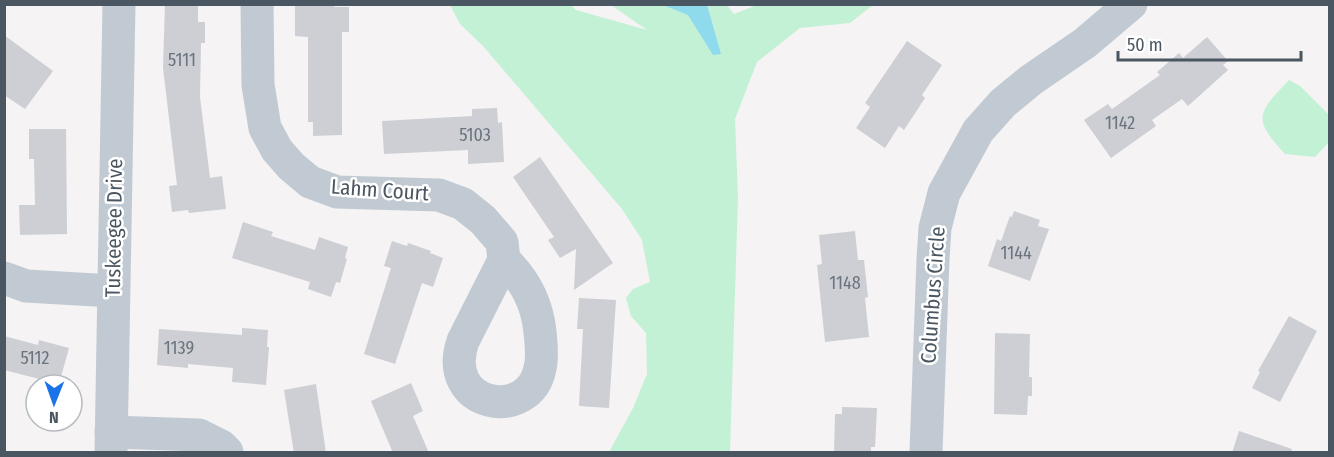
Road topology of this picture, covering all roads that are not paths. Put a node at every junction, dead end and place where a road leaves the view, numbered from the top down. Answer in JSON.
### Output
{"nodes":[{"id":1,"x":119,"y":4,"type":"edge"},
{"id":2,"x":257,"y":4,"type":"edge"},
{"id":3,"x":1131,"y":4,"type":"edge"},
{"id":4,"x":504,"y":260,"type":"dead end"},
{"id":5,"x":4,"y":278,"type":"edge"},
{"id":6,"x":113,"y":291,"type":"junction"},
{"id":7,"x":111,"y":442,"type":"edge"},
{"id":8,"x":227,"y":453,"type":"edge"},
{"id":9,"x":926,"y":453,"type":"edge"}],
"edges":[{"from":1,"to":6,"type":"street","name":"Tuskeegee Drive"},
{"from":2,"to":4,"type":"street","name":"Lahm Court"},
{"from":3,"to":9,"type":"street","name":"Columbus Circle"},
{"from":5,"to":6,"type":"street"},
{"from":6,"to":7,"type":"street","name":"Tuskeegee Drive"},
{"from":7,"to":8,"type":"street"}]}
